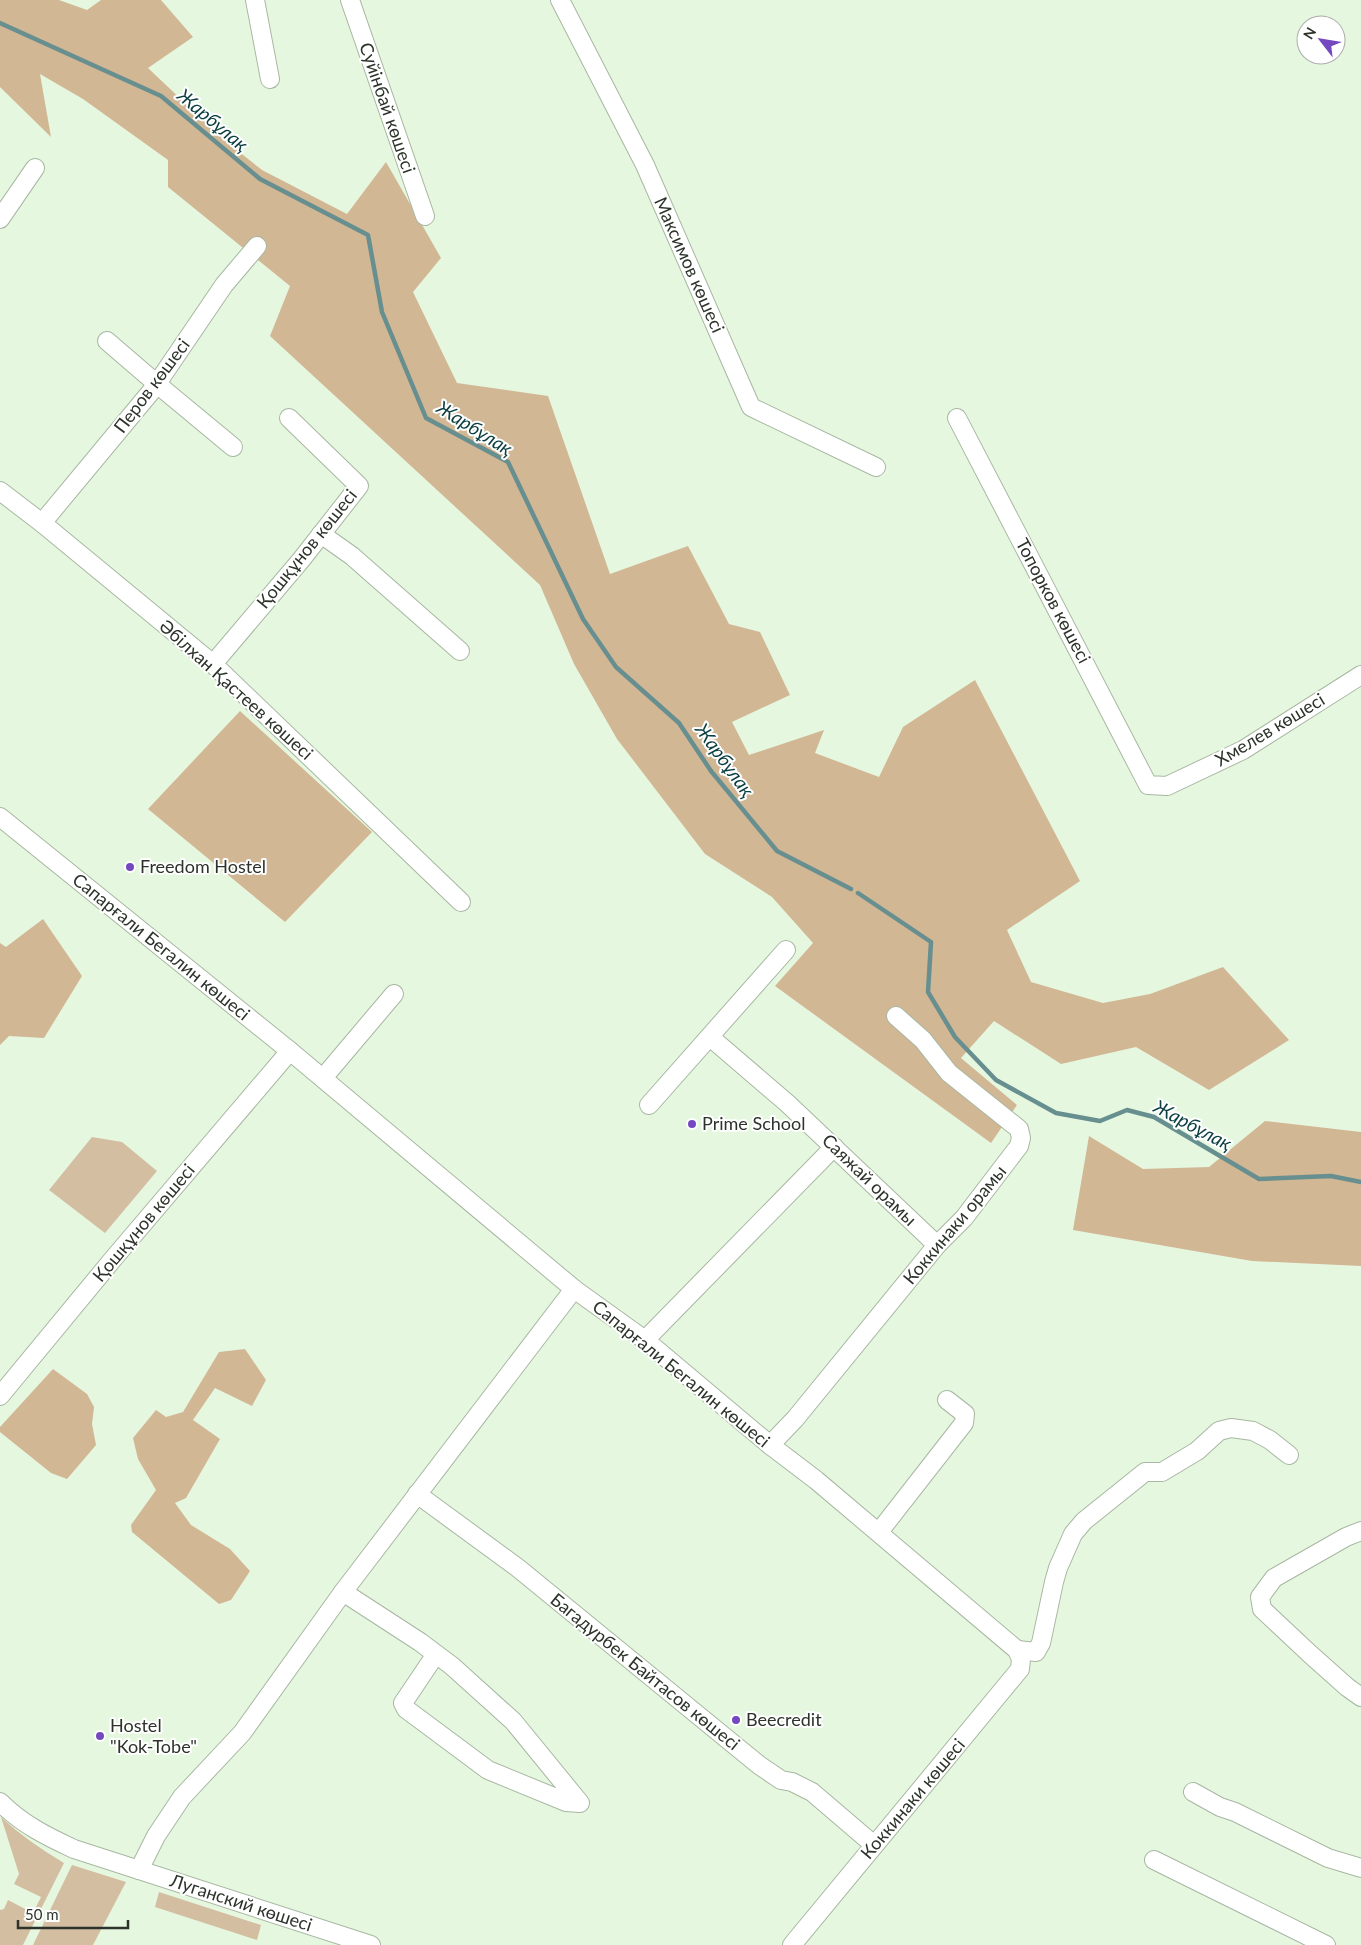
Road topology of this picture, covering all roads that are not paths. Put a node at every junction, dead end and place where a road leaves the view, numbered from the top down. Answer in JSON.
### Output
{"nodes":[{"id":1,"x":255,"y":0,"type":"edge"},
{"id":2,"x":350,"y":0,"type":"edge"},
{"id":3,"x":560,"y":0,"type":"edge"},
{"id":4,"x":270,"y":79,"type":"dead end"},
{"id":5,"x":35,"y":168,"type":"dead end"},
{"id":6,"x":425,"y":216,"type":"dead end"},
{"id":7,"x":0,"y":219,"type":"edge"},
{"id":8,"x":257,"y":246,"type":"dead end"},
{"id":9,"x":107,"y":341,"type":"dead end"},
{"id":10,"x":156,"y":384,"type":"junction"},
{"id":11,"x":289,"y":418,"type":"dead end"},
{"id":12,"x":957,"y":418,"type":"dead end"},
{"id":13,"x":233,"y":447,"type":"dead end"},
{"id":14,"x":876,"y":467,"type":"dead end"},
{"id":15,"x":0,"y":490,"type":"edge"},
{"id":16,"x":42,"y":522,"type":"junction"},
{"id":17,"x":321,"y":534,"type":"junction"},
{"id":18,"x":460,"y":651,"type":"dead end"},
{"id":19,"x":213,"y":664,"type":"junction"},
{"id":20,"x":1361,"y":675,"type":"edge"},
{"id":21,"x":1148,"y":785,"type":"joint"},
{"id":22,"x":0,"y":817,"type":"edge"},
{"id":23,"x":462,"y":902,"type":"dead end"},
{"id":24,"x":786,"y":950,"type":"dead end"},
{"id":25,"x":394,"y":994,"type":"dead end"},
{"id":26,"x":896,"y":1016,"type":"dead end"},
{"id":27,"x":710,"y":1037,"type":"junction"},
{"id":28,"x":290,"y":1051,"type":"junction"},
{"id":29,"x":323,"y":1078,"type":"junction"},
{"id":30,"x":649,"y":1105,"type":"dead end"},
{"id":31,"x":834,"y":1147,"type":"junction"},
{"id":32,"x":937,"y":1245,"type":"junction"},
{"id":33,"x":574,"y":1289,"type":"junction"},
{"id":34,"x":645,"y":1340,"type":"junction"},
{"id":35,"x":0,"y":1396,"type":"edge"},
{"id":36,"x":947,"y":1400,"type":"dead end"},
{"id":37,"x":770,"y":1445,"type":"junction"},
{"id":38,"x":1289,"y":1455,"type":"dead end"},
{"id":39,"x":417,"y":1494,"type":"junction"},
{"id":40,"x":1361,"y":1531,"type":"edge"},
{"id":41,"x":879,"y":1532,"type":"junction"},
{"id":42,"x":343,"y":1592,"type":"junction"},
{"id":43,"x":1017,"y":1650,"type":"junction"},
{"id":44,"x":436,"y":1654,"type":"junction"},
{"id":45,"x":1361,"y":1698,"type":"edge"},
{"id":46,"x":1193,"y":1792,"type":"dead end"},
{"id":47,"x":0,"y":1802,"type":"edge"},
{"id":48,"x":874,"y":1845,"type":"junction"},
{"id":49,"x":1154,"y":1860,"type":"dead end"},
{"id":50,"x":1361,"y":1868,"type":"edge"},
{"id":51,"x":139,"y":1870,"type":"junction"},
{"id":52,"x":371,"y":1945,"type":"edge"},
{"id":53,"x":792,"y":1945,"type":"edge"},
{"id":54,"x":1326,"y":1945,"type":"edge"}],
"edges":[{"from":1,"to":4,"type":"street"},
{"from":2,"to":6,"type":"street","name":"Суйінбай көшесі"},
{"from":3,"to":14,"type":"street","name":"Максимов көшесі"},
{"from":5,"to":7,"type":"street"},
{"from":8,"to":10,"type":"street","name":"Перов көшесі"},
{"from":9,"to":10,"type":"street"},
{"from":10,"to":13,"type":"street"},
{"from":10,"to":16,"type":"street","name":"Перов көшесі"},
{"from":11,"to":17,"type":"street","name":"Қошқұнов көшесі"},
{"from":12,"to":21,"type":"street","name":"Топорков көшесі"},
{"from":15,"to":16,"type":"street","name":"Әбілхан Қастеев көшесі"},
{"from":16,"to":19,"type":"street","name":"Әбілхан Қастеев көшесі"},
{"from":17,"to":18,"type":"street"},
{"from":17,"to":19,"type":"street","name":"Қошқұнов көшесі"},
{"from":19,"to":23,"type":"street","name":"Әбілхан Қастеев көшесі"},
{"from":20,"to":21,"type":"street","name":"Хмелев көшесі"},
{"from":22,"to":28,"type":"street","name":"Сапарғали Бегалин көшесі"},
{"from":24,"to":27,"type":"street"},
{"from":25,"to":29,"type":"street"},
{"from":26,"to":32,"type":"street","name":"Коккинаки орамы"},
{"from":27,"to":30,"type":"street"},
{"from":27,"to":31,"type":"street","name":"Саяжай орамы"},
{"from":28,"to":29,"type":"street","name":"Сапарғали Бегалин көшесі"},
{"from":28,"to":35,"type":"street","name":"Қошқұнов көшесі"},
{"from":29,"to":33,"type":"street","name":"Сапарғали Бегалин көшесі"},
{"from":31,"to":32,"type":"street","name":"Саяжай орамы"},
{"from":31,"to":34,"type":"street"},
{"from":32,"to":37,"type":"street","name":"Коккинаки орамы"},
{"from":33,"to":34,"type":"street","name":"Сапарғали Бегалин көшесі"},
{"from":33,"to":39,"type":"street"},
{"from":34,"to":37,"type":"street","name":"Сапарғали Бегалин көшесі"},
{"from":36,"to":41,"type":"street"},
{"from":37,"to":41,"type":"street","name":"Сапарғали Бегалин көшесі"},
{"from":38,"to":43,"type":"street"},
{"from":39,"to":42,"type":"street"},
{"from":39,"to":48,"type":"street","name":"Багадурбек Байтасов көшесі"},
{"from":40,"to":45,"type":"street"},
{"from":41,"to":43,"type":"street","name":"Сапарғали Бегалин көшесі"},
{"from":42,"to":44,"type":"street"},
{"from":42,"to":51,"type":"street"},
{"from":43,"to":48,"type":"street","name":"Коккинаки көшесі"},
{"from":44,"to":44,"type":"street"},
{"from":46,"to":50,"type":"street"},
{"from":47,"to":51,"type":"street","name":"Луганский көшесі"},
{"from":48,"to":53,"type":"street","name":"Коккинаки көшесі"},
{"from":49,"to":54,"type":"street"},
{"from":51,"to":52,"type":"street","name":"Луганский көшесі"}]}
